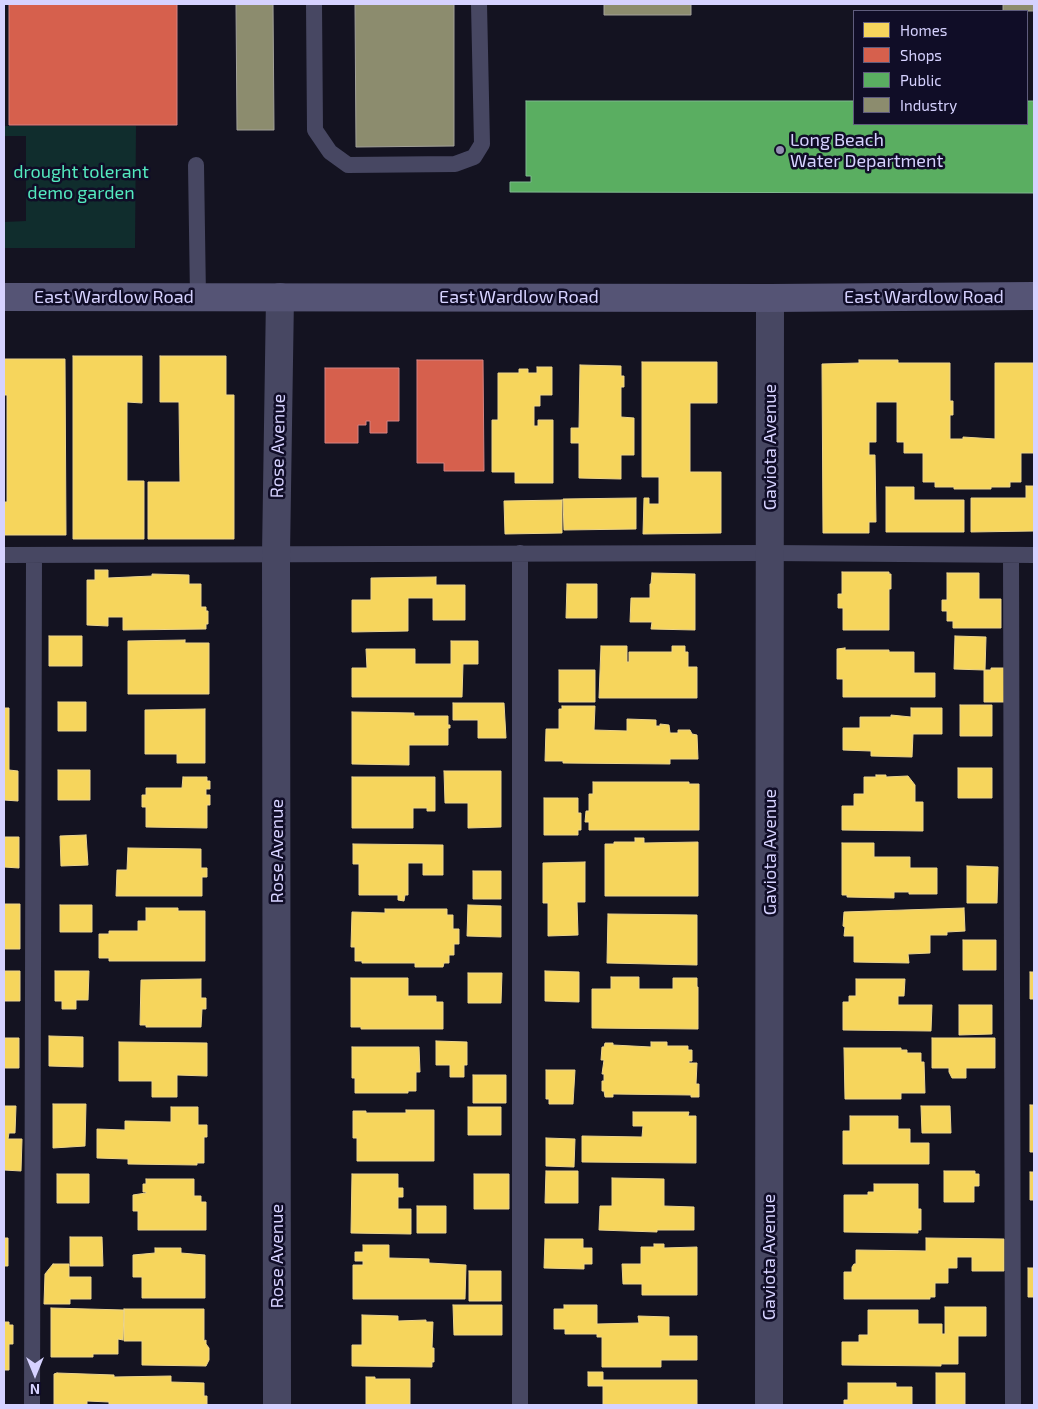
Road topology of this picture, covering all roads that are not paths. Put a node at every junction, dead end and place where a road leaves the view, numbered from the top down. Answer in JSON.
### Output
{"nodes":[{"id":1,"x":314,"y":4,"type":"edge"},
{"id":2,"x":479,"y":4,"type":"edge"},
{"id":3,"x":196,"y":165,"type":"dead end"},
{"id":4,"x":1034,"y":296,"type":"edge"},
{"id":5,"x":4,"y":297,"type":"edge"},
{"id":6,"x":198,"y":297,"type":"junction"},
{"id":7,"x":280,"y":297,"type":"junction"},
{"id":8,"x":770,"y":298,"type":"junction"},
{"id":9,"x":520,"y":553,"type":"junction"},
{"id":10,"x":770,"y":553,"type":"junction"},
{"id":11,"x":276,"y":554,"type":"junction"},
{"id":12,"x":4,"y":555,"type":"edge"},
{"id":13,"x":34,"y":555,"type":"junction"},
{"id":14,"x":1011,"y":555,"type":"junction"},
{"id":15,"x":1034,"y":555,"type":"edge"},
{"id":16,"x":32,"y":1405,"type":"edge"},
{"id":17,"x":277,"y":1405,"type":"edge"},
{"id":18,"x":520,"y":1405,"type":"edge"},
{"id":19,"x":769,"y":1405,"type":"edge"},
{"id":20,"x":1013,"y":1405,"type":"edge"}],
"edges":[{"from":1,"to":2,"type":"lane"},
{"from":3,"to":6,"type":"lane"},
{"from":4,"to":8,"type":"main road","name":"East Wardlow Road"},
{"from":5,"to":6,"type":"main road","name":"East Wardlow Road"},
{"from":6,"to":7,"type":"main road","name":"East Wardlow Road"},
{"from":7,"to":8,"type":"main road","name":"East Wardlow Road"},
{"from":7,"to":11,"type":"street","name":"Rose Avenue"},
{"from":8,"to":10,"type":"street","name":"Gaviota Avenue"},
{"from":9,"to":10,"type":"lane"},
{"from":9,"to":11,"type":"lane"},
{"from":9,"to":18,"type":"lane"},
{"from":10,"to":14,"type":"lane"},
{"from":10,"to":19,"type":"street","name":"Gaviota Avenue"},
{"from":11,"to":13,"type":"lane"},
{"from":11,"to":17,"type":"street","name":"Rose Avenue"},
{"from":12,"to":13,"type":"lane"},
{"from":13,"to":16,"type":"lane"},
{"from":14,"to":15,"type":"lane"},
{"from":14,"to":20,"type":"lane"}]}
